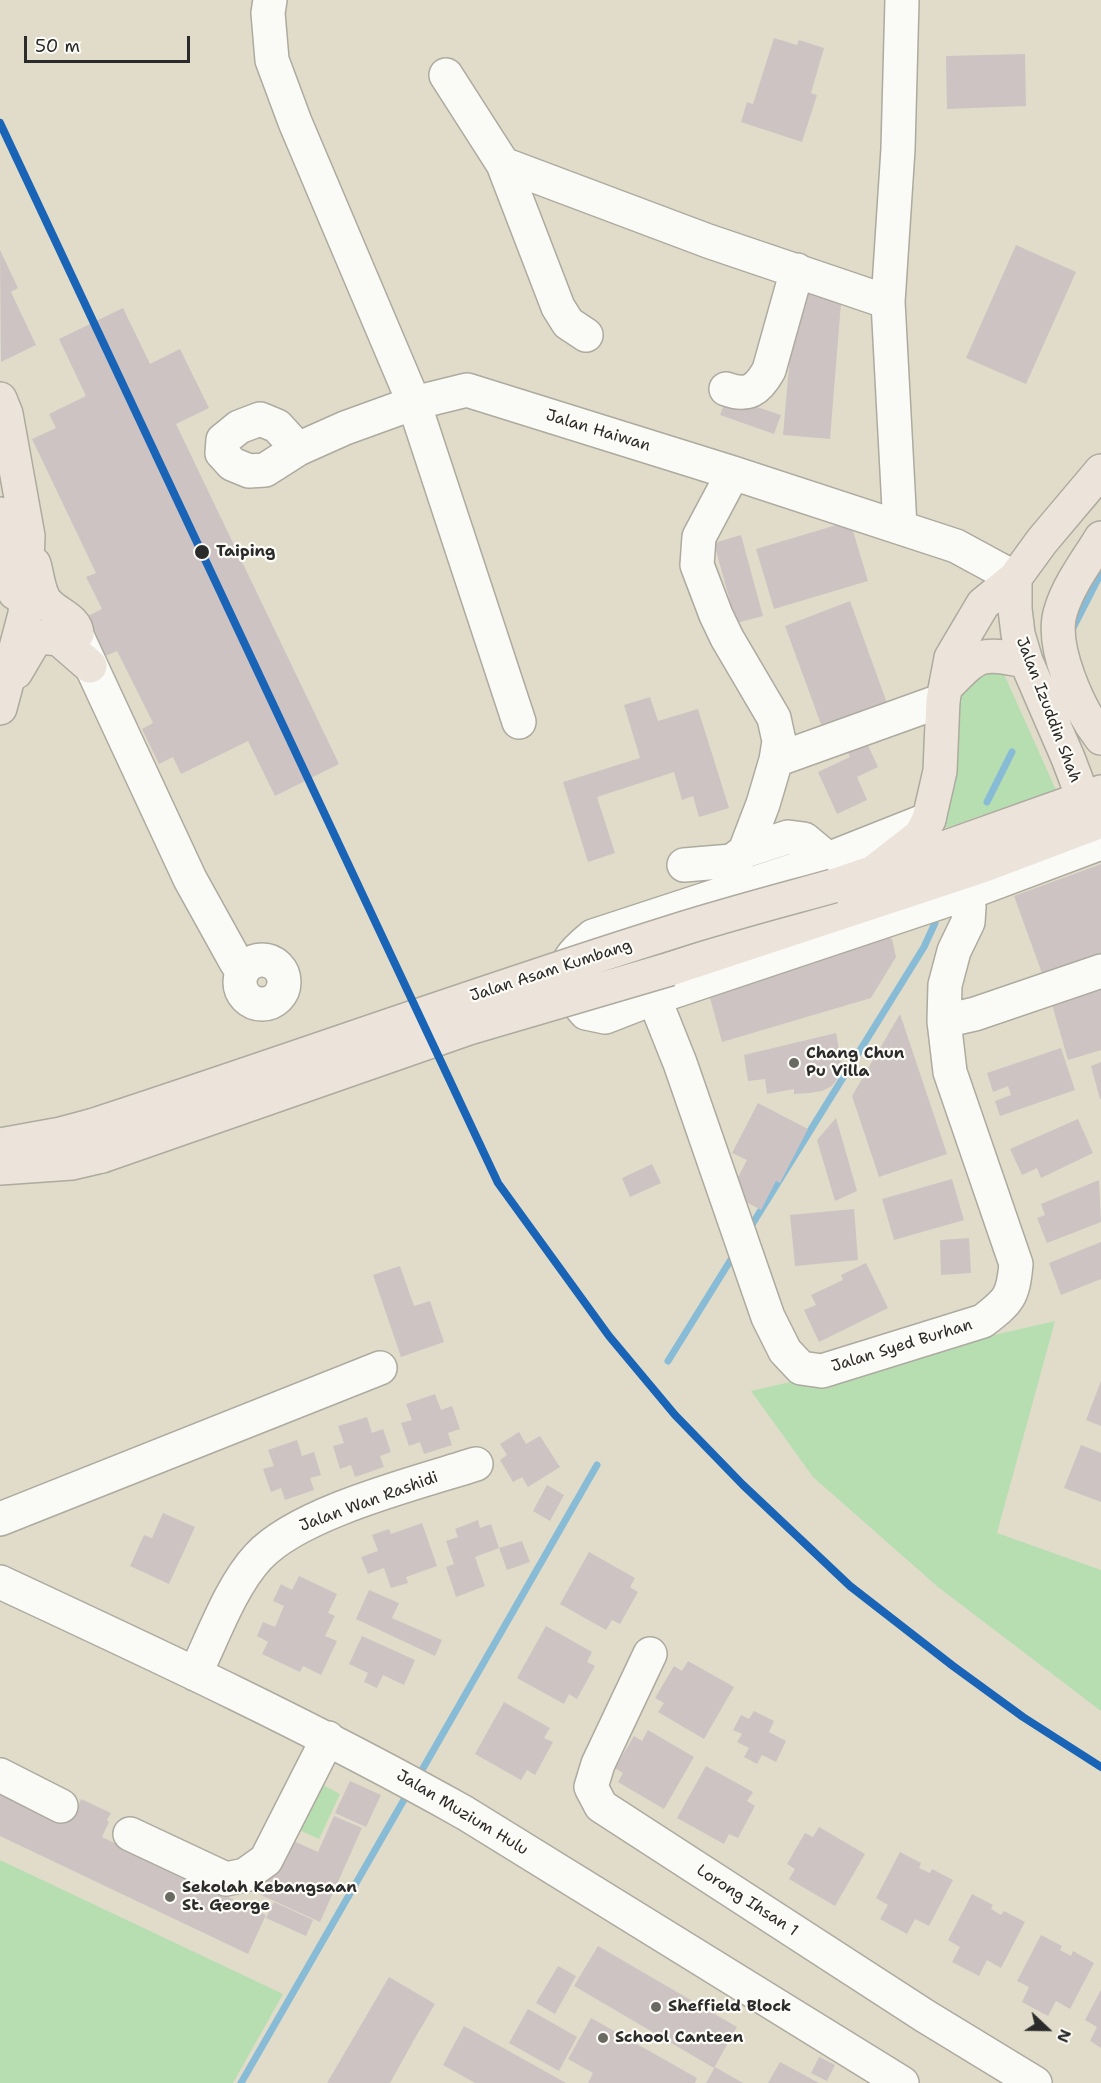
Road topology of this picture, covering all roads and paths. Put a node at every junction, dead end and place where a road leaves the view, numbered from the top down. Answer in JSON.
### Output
{"nodes":[{"id":1,"x":902,"y":0,"type":"edge"},
{"id":2,"x":265,"y":4,"type":"edge"},
{"id":3,"x":446,"y":75,"type":"dead end"},
{"id":4,"x":503,"y":164,"type":"junction"},
{"id":5,"x":797,"y":270,"type":"junction"},
{"id":6,"x":888,"y":302,"type":"junction"},
{"id":7,"x":586,"y":335,"type":"dead end"},
{"id":8,"x":726,"y":389,"type":"dead end"},
{"id":9,"x":0,"y":399,"type":"edge"},
{"id":10,"x":414,"y":403,"type":"junction"},
{"id":11,"x":298,"y":449,"type":"dead end"},
{"id":12,"x":1101,"y":471,"type":"edge"},
{"id":13,"x":733,"y":473,"type":"junction"},
{"id":14,"x":0,"y":514,"type":"edge"},
{"id":15,"x":900,"y":527,"type":"junction"},
{"id":16,"x":28,"y":536,"type":"junction"},
{"id":17,"x":1101,"y":538,"type":"edge"},
{"id":18,"x":1015,"y":578,"type":"junction"},
{"id":19,"x":13,"y":623,"type":"edge"},
{"id":20,"x":77,"y":634,"type":"junction"},
{"id":21,"x":1026,"y":662,"type":"junction"},
{"id":22,"x":90,"y":666,"type":"junction"},
{"id":23,"x":945,"y":694,"type":"junction"},
{"id":24,"x":0,"y":708,"type":"edge"},
{"id":25,"x":0,"y":715,"type":"edge"},
{"id":26,"x":519,"y":722,"type":"dead end"},
{"id":27,"x":1101,"y":738,"type":"edge"},
{"id":28,"x":776,"y":760,"type":"junction"},
{"id":29,"x":929,"y":819,"type":"junction"},
{"id":30,"x":1097,"y":820,"type":"edge"},
{"id":31,"x":746,"y":851,"type":"junction"},
{"id":32,"x":684,"y":865,"type":"dead end"},
{"id":33,"x":876,"y":870,"type":"junction"},
{"id":34,"x":830,"y":872,"type":"junction"},
{"id":35,"x":917,"y":873,"type":"junction"},
{"id":36,"x":965,"y":894,"type":"junction"},
{"id":37,"x":243,"y":971,"type":"dead end"},
{"id":38,"x":1101,"y":971,"type":"edge"},
{"id":39,"x":654,"y":998,"type":"junction"},
{"id":40,"x":944,"y":1021,"type":"junction"},
{"id":41,"x":0,"y":1126,"type":"edge"},
{"id":42,"x":0,"y":1145,"type":"edge"},
{"id":43,"x":81,"y":1145,"type":"junction"},
{"id":44,"x":0,"y":1168,"type":"edge"},
{"id":45,"x":0,"y":1191,"type":"edge"},
{"id":46,"x":380,"y":1368,"type":"dead end"},
{"id":47,"x":476,"y":1464,"type":"dead end"},
{"id":48,"x":0,"y":1519,"type":"edge"},
{"id":49,"x":3,"y":1593,"type":"edge"},
{"id":50,"x":650,"y":1654,"type":"dead end"},
{"id":51,"x":195,"y":1674,"type":"junction"},
{"id":52,"x":328,"y":1738,"type":"junction"},
{"id":53,"x":0,"y":1775,"type":"edge"},
{"id":54,"x":61,"y":1806,"type":"dead end"},
{"id":55,"x":130,"y":1834,"type":"dead end"},
{"id":56,"x":902,"y":2083,"type":"edge"},
{"id":57,"x":1035,"y":2083,"type":"edge"}],
"edges":[{"from":1,"to":6,"type":"street"},
{"from":2,"to":10,"type":"street"},
{"from":3,"to":4,"type":"street"},
{"from":4,"to":5,"type":"street"},
{"from":4,"to":7,"type":"street"},
{"from":5,"to":6,"type":"street"},
{"from":5,"to":8,"type":"street"},
{"from":6,"to":15,"type":"street"},
{"from":9,"to":16,"type":"main road"},
{"from":10,"to":11,"type":"street","name":"Jalan Haiwan"},
{"from":10,"to":13,"type":"street","name":"Jalan Haiwan"},
{"from":10,"to":26,"type":"street"},
{"from":12,"to":18,"type":"main road"},
{"from":13,"to":15,"type":"street","name":"Jalan Haiwan"},
{"from":13,"to":28,"type":"street"},
{"from":14,"to":19,"type":"main road"},
{"from":15,"to":18,"type":"street","name":"Jalan Haiwan"},
{"from":16,"to":19,"type":"main road"},
{"from":16,"to":20,"type":"main road"},
{"from":17,"to":27,"type":"main road"},
{"from":18,"to":21,"type":"main road","name":"Jalan Izuddin Shah"},
{"from":18,"to":23,"type":"main road"},
{"from":19,"to":20,"type":"street"},
{"from":19,"to":24,"type":"main road"},
{"from":20,"to":22,"type":"street"},
{"from":21,"to":23,"type":"main road"},
{"from":21,"to":30,"type":"main road","name":"Jalan Izuddin Shah"},
{"from":22,"to":25,"type":"main road"},
{"from":22,"to":37,"type":"street"},
{"from":23,"to":28,"type":"street"},
{"from":23,"to":29,"type":"main road"},
{"from":28,"to":31,"type":"street"},
{"from":29,"to":33,"type":"main road"},
{"from":29,"to":34,"type":"street"},
{"from":30,"to":35,"type":"main road","name":"Jalan Asam Kumbang"},
{"from":30,"to":36,"type":"street"},
{"from":31,"to":32,"type":"street"},
{"from":31,"to":34,"type":"street"},
{"from":33,"to":34,"type":"main road","name":"Jalan Asam Kumbang"},
{"from":33,"to":35,"type":"main road","name":"Jalan Asam Kumbang"},
{"from":34,"to":39,"type":"street"},
{"from":34,"to":43,"type":"main road","name":"Jalan Asam Kumbang","bridge":true},
{"from":35,"to":43,"type":"main road","name":"Jalan Asam Kumbang","bridge":true},
{"from":36,"to":39,"type":"street"},
{"from":36,"to":40,"type":"street","name":"Jalan Syed Burhan"},
{"from":38,"to":40,"type":"street"},
{"from":39,"to":40,"type":"street","name":"Jalan Syed Burhan"},
{"from":41,"to":43,"type":"main road"},
{"from":42,"to":43,"type":"main road","name":"Jalan Asam Kumbang"},
{"from":43,"to":44,"type":"main road","name":"Jalan Asam Kumbang"},
{"from":43,"to":45,"type":"main road"},
{"from":46,"to":48,"type":"street"},
{"from":47,"to":51,"type":"street","name":"Jalan Wan Rashidi"},
{"from":49,"to":51,"type":"street","name":"Jalan Muzium Hulu"},
{"from":50,"to":57,"type":"street","name":"Lorong Ihsan 1"},
{"from":51,"to":52,"type":"street","name":"Jalan Muzium Hulu"},
{"from":52,"to":55,"type":"street"},
{"from":52,"to":56,"type":"street","name":"Jalan Muzium Hulu"},
{"from":53,"to":54,"type":"street"}]}
